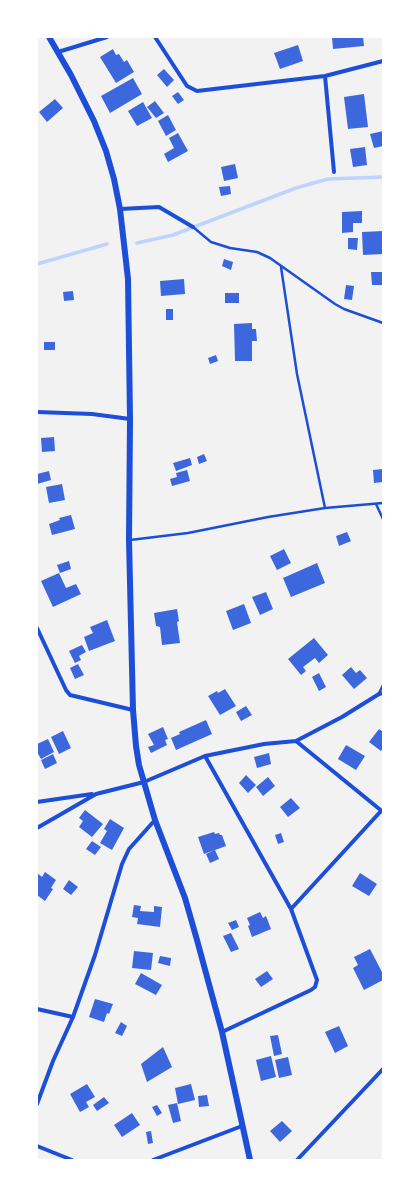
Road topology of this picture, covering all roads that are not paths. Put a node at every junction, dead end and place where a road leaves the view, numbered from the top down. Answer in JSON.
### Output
{"nodes":[{"id":1,"x":49,"y":37,"type":"edge"},
{"id":2,"x":107,"y":37,"type":"edge"},
{"id":3,"x":155,"y":37,"type":"edge"},
{"id":4,"x":58,"y":52,"type":"junction"},
{"id":5,"x":383,"y":61,"type":"edge"},
{"id":6,"x":325,"y":76,"type":"junction"},
{"id":7,"x":334,"y":172,"type":"dead end"},
{"id":8,"x":120,"y":209,"type":"junction"},
{"id":9,"x":193,"y":227,"type":"joint"},
{"id":10,"x":281,"y":266,"type":"junction"},
{"id":11,"x":383,"y":323,"type":"edge"},
{"id":12,"x":37,"y":412,"type":"edge"},
{"id":13,"x":130,"y":419,"type":"junction"},
{"id":14,"x":383,"y":503,"type":"edge"},
{"id":15,"x":376,"y":504,"type":"junction"},
{"id":16,"x":326,"y":508,"type":"junction"},
{"id":17,"x":383,"y":519,"type":"edge"},
{"id":18,"x":129,"y":540,"type":"junction"},
{"id":19,"x":37,"y":628,"type":"edge"},
{"id":20,"x":383,"y":685,"type":"edge"},
{"id":21,"x":381,"y":694,"type":"edge"},
{"id":22,"x":133,"y":710,"type":"junction"},
{"id":23,"x":296,"y":741,"type":"junction"},
{"id":24,"x":205,"y":756,"type":"junction"},
{"id":25,"x":144,"y":782,"type":"junction"},
{"id":26,"x":96,"y":794,"type":"junction"},
{"id":27,"x":37,"y":802,"type":"edge"},
{"id":28,"x":382,"y":811,"type":"edge"},
{"id":29,"x":155,"y":820,"type":"junction"},
{"id":30,"x":37,"y":828,"type":"edge"},
{"id":31,"x":291,"y":909,"type":"junction"},
{"id":32,"x":37,"y":1010,"type":"edge"},
{"id":33,"x":73,"y":1017,"type":"junction"},
{"id":34,"x":222,"y":1032,"type":"junction"},
{"id":35,"x":383,"y":1069,"type":"edge"},
{"id":36,"x":37,"y":1104,"type":"edge"},
{"id":37,"x":242,"y":1126,"type":"junction"},
{"id":38,"x":37,"y":1146,"type":"edge"},
{"id":39,"x":72,"y":1160,"type":"edge"},
{"id":40,"x":153,"y":1160,"type":"edge"},
{"id":41,"x":250,"y":1160,"type":"edge"},
{"id":42,"x":297,"y":1160,"type":"edge"}],
"edges":[{"from":1,"to":4,"type":"street"},
{"from":2,"to":4,"type":"street"},
{"from":3,"to":6,"type":"street"},
{"from":4,"to":8,"type":"street"},
{"from":5,"to":6,"type":"street"},
{"from":6,"to":7,"type":"street"},
{"from":8,"to":9,"type":"street"},
{"from":8,"to":13,"type":"street"},
{"from":9,"to":10,"type":"lane"},
{"from":10,"to":11,"type":"lane"},
{"from":10,"to":16,"type":"lane"},
{"from":12,"to":13,"type":"street"},
{"from":13,"to":18,"type":"street"},
{"from":14,"to":15,"type":"lane"},
{"from":15,"to":16,"type":"lane"},
{"from":15,"to":17,"type":"lane"},
{"from":16,"to":18,"type":"lane"},
{"from":18,"to":22,"type":"street"},
{"from":19,"to":22,"type":"street"},
{"from":20,"to":21,"type":"lane"},
{"from":21,"to":23,"type":"street"},
{"from":22,"to":25,"type":"street"},
{"from":23,"to":24,"type":"street"},
{"from":23,"to":28,"type":"street"},
{"from":24,"to":25,"type":"street"},
{"from":24,"to":31,"type":"street"},
{"from":25,"to":26,"type":"street"},
{"from":25,"to":29,"type":"street"},
{"from":26,"to":27,"type":"street"},
{"from":26,"to":30,"type":"street"},
{"from":28,"to":31,"type":"street"},
{"from":29,"to":33,"type":"street"},
{"from":29,"to":34,"type":"street"},
{"from":31,"to":34,"type":"street"},
{"from":32,"to":33,"type":"street"},
{"from":33,"to":36,"type":"street"},
{"from":34,"to":37,"type":"street"},
{"from":35,"to":42,"type":"street"},
{"from":37,"to":40,"type":"street"},
{"from":37,"to":41,"type":"street"},
{"from":38,"to":39,"type":"street"}]}
